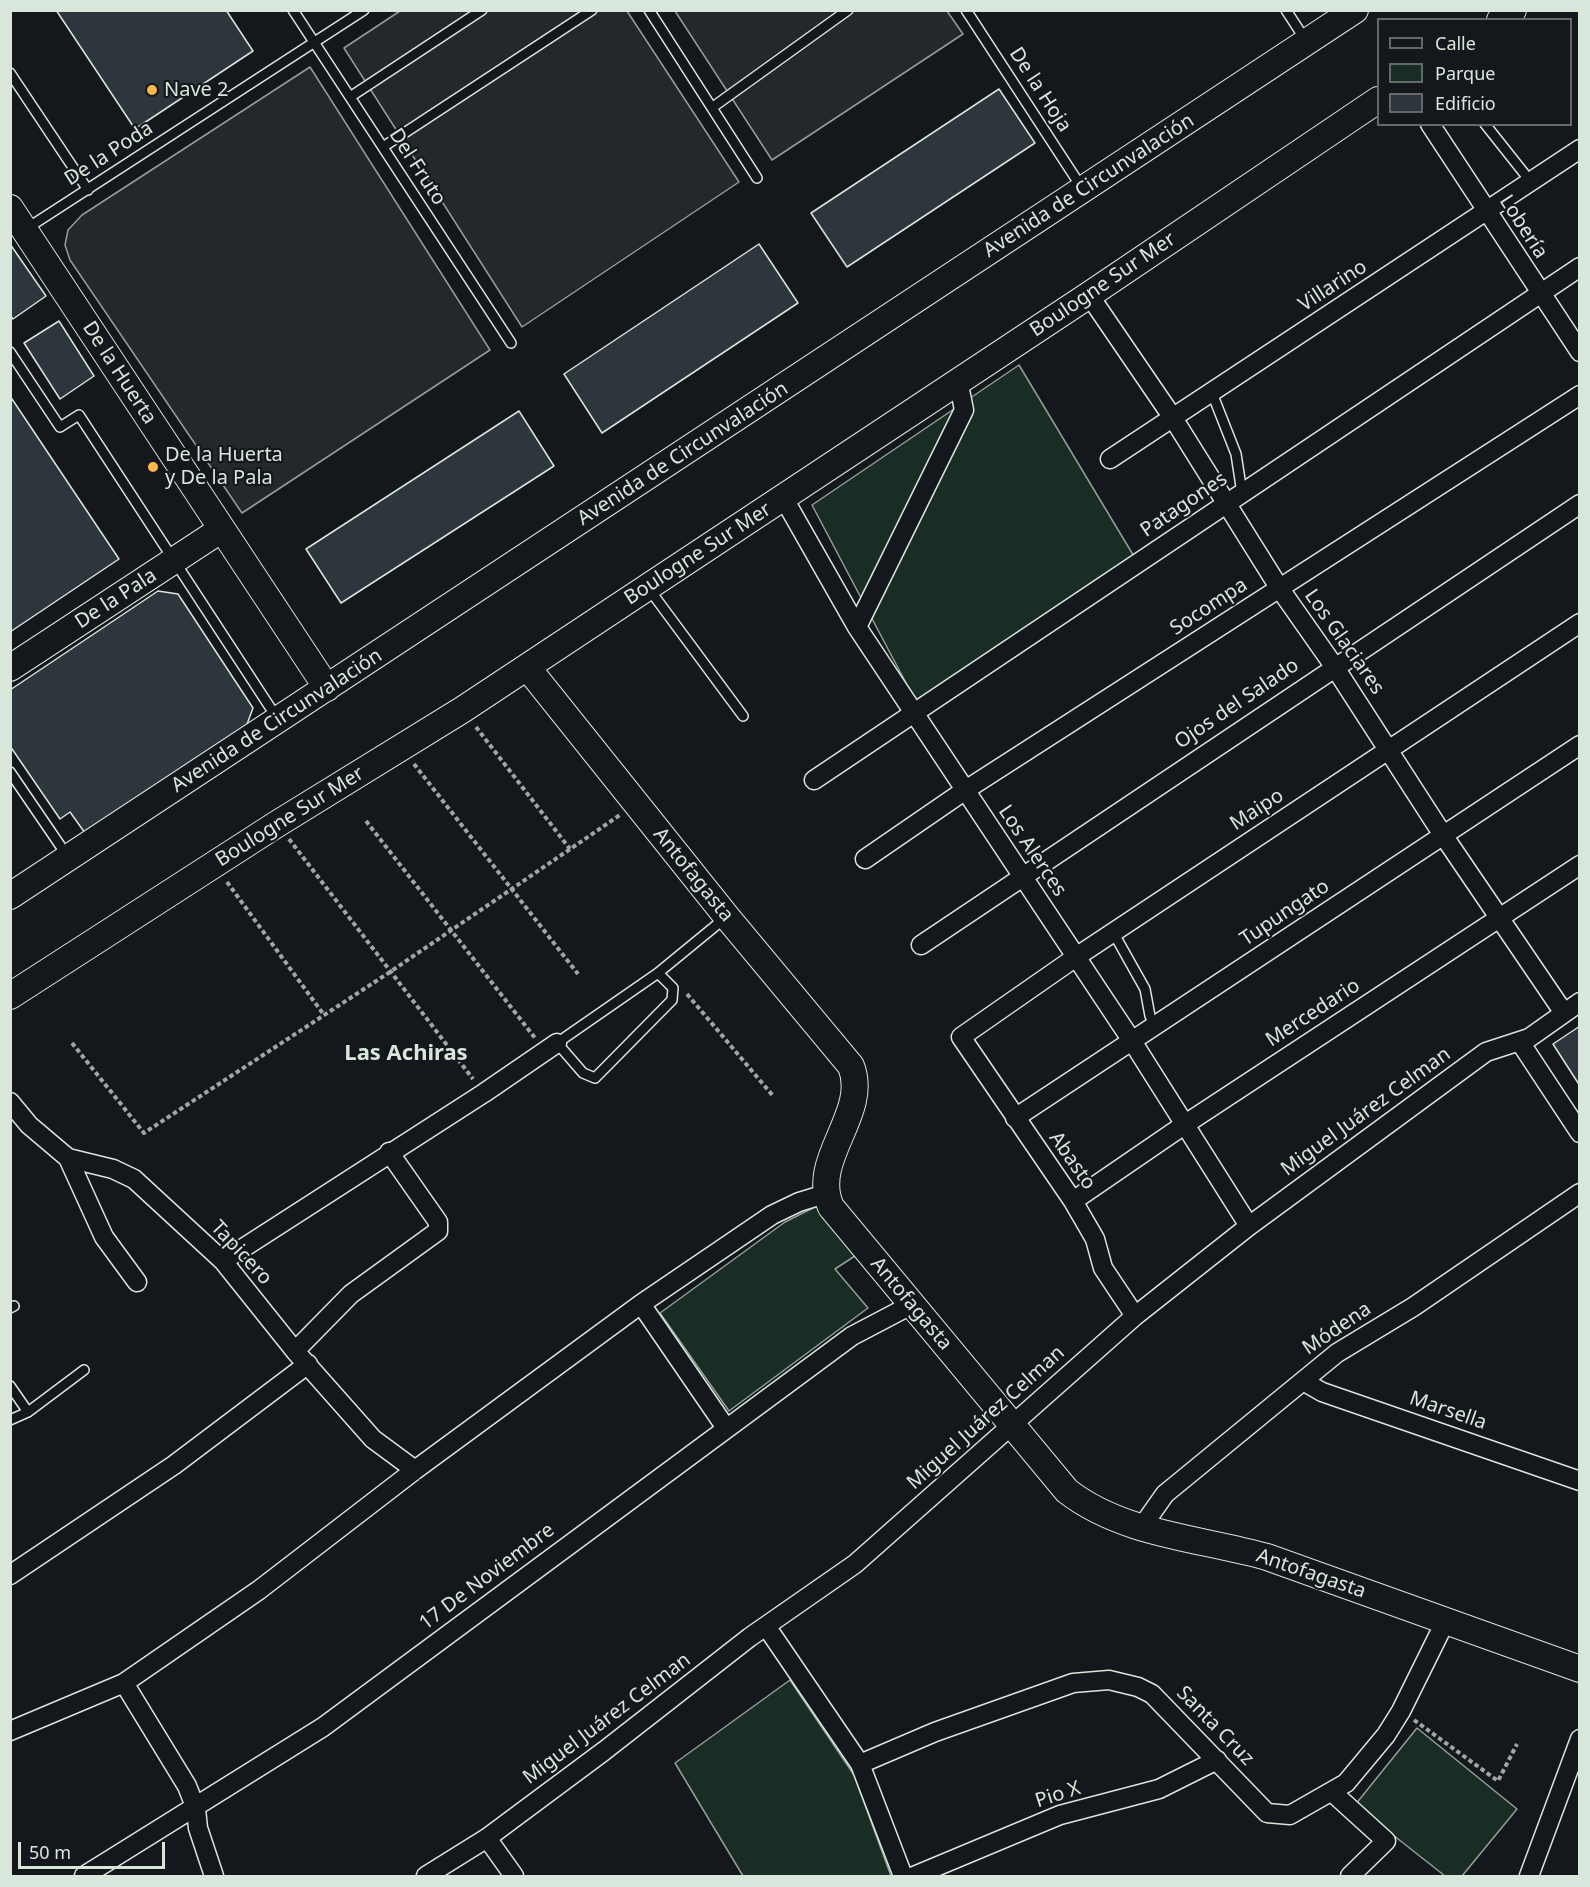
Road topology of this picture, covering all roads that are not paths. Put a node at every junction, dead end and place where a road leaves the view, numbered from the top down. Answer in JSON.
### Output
{"nodes":[{"id":1,"x":293,"y":10,"type":"edge"},
{"id":2,"x":364,"y":10,"type":"edge"},
{"id":3,"x":482,"y":10,"type":"edge"},
{"id":4,"x":592,"y":10,"type":"edge"},
{"id":5,"x":649,"y":10,"type":"edge"},
{"id":6,"x":848,"y":10,"type":"edge"},
{"id":7,"x":966,"y":10,"type":"edge"},
{"id":8,"x":1286,"y":10,"type":"edge"},
{"id":9,"x":1355,"y":10,"type":"edge"},
{"id":10,"x":1307,"y":42,"type":"junction"},
{"id":11,"x":315,"y":44,"type":"junction"},
{"id":12,"x":10,"y":73,"type":"edge"},
{"id":13,"x":350,"y":97,"type":"junction"},
{"id":14,"x":1377,"y":101,"type":"edge"},
{"id":15,"x":713,"y":107,"type":"junction"},
{"id":16,"x":1431,"y":126,"type":"edge"},
{"id":17,"x":1487,"y":126,"type":"edge"},
{"id":18,"x":383,"y":147,"type":"junction"},
{"id":19,"x":1580,"y":149,"type":"edge"},
{"id":20,"x":758,"y":178,"type":"dead end"},
{"id":21,"x":1531,"y":182,"type":"junction"},
{"id":22,"x":1084,"y":189,"type":"junction"},
{"id":23,"x":88,"y":190,"type":"junction"},
{"id":24,"x":10,"y":208,"type":"edge"},
{"id":25,"x":1486,"y":212,"type":"junction"},
{"id":26,"x":25,"y":230,"type":"junction"},
{"id":27,"x":1580,"y":267,"type":"edge"},
{"id":28,"x":1540,"y":294,"type":"junction"},
{"id":29,"x":1089,"y":295,"type":"junction"},
{"id":30,"x":511,"y":343,"type":"dead end"},
{"id":31,"x":10,"y":352,"type":"edge"},
{"id":32,"x":1580,"y":352,"type":"edge"},
{"id":33,"x":958,"y":380,"type":"junction"},
{"id":34,"x":1212,"y":393,"type":"junction"},
{"id":35,"x":1580,"y":395,"type":"edge"},
{"id":36,"x":1173,"y":418,"type":"junction"},
{"id":37,"x":1110,"y":459,"type":"dead end"},
{"id":38,"x":1242,"y":493,"type":"junction"},
{"id":39,"x":783,"y":497,"type":"junction"},
{"id":40,"x":1227,"y":503,"type":"junction"},
{"id":41,"x":1580,"y":504,"type":"edge"},
{"id":42,"x":222,"y":529,"type":"junction"},
{"id":43,"x":174,"y":561,"type":"junction"},
{"id":44,"x":647,"y":587,"type":"junction"},
{"id":45,"x":1280,"y":589,"type":"junction"},
{"id":46,"x":1580,"y":623,"type":"edge"},
{"id":47,"x":857,"y":627,"type":"junction"},
{"id":48,"x":1334,"y":666,"type":"junction"},
{"id":49,"x":527,"y":667,"type":"junction"},
{"id":50,"x":10,"y":668,"type":"edge"},
{"id":51,"x":327,"y":688,"type":"junction"},
{"id":52,"x":915,"y":715,"type":"junction"},
{"id":53,"x":743,"y":716,"type":"dead end"},
{"id":54,"x":279,"y":720,"type":"junction"},
{"id":55,"x":1580,"y":745,"type":"edge"},
{"id":56,"x":1390,"y":749,"type":"junction"},
{"id":57,"x":10,"y":772,"type":"edge"},
{"id":58,"x":814,"y":780,"type":"dead end"},
{"id":59,"x":964,"y":791,"type":"junction"},
{"id":60,"x":1443,"y":835,"type":"junction"},
{"id":61,"x":69,"y":858,"type":"junction"},
{"id":62,"x":865,"y":859,"type":"dead end"},
{"id":63,"x":1580,"y":865,"type":"edge"},
{"id":64,"x":1022,"y":876,"type":"junction"},
{"id":65,"x":10,"y":896,"type":"edge"},
{"id":66,"x":727,"y":917,"type":"junction"},
{"id":67,"x":1500,"y":917,"type":"junction"},
{"id":68,"x":1113,"y":932,"type":"junction"},
{"id":69,"x":921,"y":945,"type":"dead end"},
{"id":70,"x":1076,"y":957,"type":"junction"},
{"id":71,"x":658,"y":973,"type":"junction"},
{"id":72,"x":10,"y":996,"type":"edge"},
{"id":73,"x":1580,"y":1002,"type":"edge"},
{"id":74,"x":1564,"y":1013,"type":"junction"},
{"id":75,"x":1155,"y":1027,"type":"junction"},
{"id":76,"x":961,"y":1037,"type":"joint"},
{"id":77,"x":1132,"y":1041,"type":"junction"},
{"id":78,"x":1520,"y":1042,"type":"junction"},
{"id":79,"x":551,"y":1047,"type":"junction"},
{"id":80,"x":10,"y":1102,"type":"edge"},
{"id":81,"x":1015,"y":1118,"type":"junction"},
{"id":82,"x":1184,"y":1125,"type":"junction"},
{"id":83,"x":1580,"y":1133,"type":"edge"},
{"id":84,"x":389,"y":1152,"type":"junction"},
{"id":85,"x":68,"y":1158,"type":"junction"},
{"id":86,"x":1580,"y":1193,"type":"edge"},
{"id":87,"x":825,"y":1194,"type":"junction"},
{"id":88,"x":1073,"y":1202,"type":"junction"},
{"id":89,"x":1249,"y":1226,"type":"junction"},
{"id":90,"x":223,"y":1261,"type":"junction"},
{"id":91,"x":137,"y":1282,"type":"dead end"},
{"id":92,"x":641,"y":1304,"type":"junction"},
{"id":93,"x":911,"y":1305,"type":"junction"},
{"id":94,"x":1135,"y":1316,"type":"junction"},
{"id":95,"x":302,"y":1357,"type":"junction"},
{"id":96,"x":84,"y":1370,"type":"dead end"},
{"id":97,"x":1303,"y":1381,"type":"junction"},
{"id":98,"x":10,"y":1386,"type":"edge"},
{"id":99,"x":28,"y":1412,"type":"junction"},
{"id":100,"x":10,"y":1420,"type":"edge"},
{"id":101,"x":1011,"y":1424,"type":"junction"},
{"id":102,"x":726,"y":1428,"type":"junction"},
{"id":103,"x":415,"y":1470,"type":"junction"},
{"id":104,"x":1580,"y":1481,"type":"edge"},
{"id":105,"x":1141,"y":1528,"type":"junction"},
{"id":106,"x":10,"y":1575,"type":"edge"},
{"id":107,"x":1445,"y":1622,"type":"junction"},
{"id":108,"x":766,"y":1626,"type":"junction"},
{"id":109,"x":1580,"y":1669,"type":"edge"},
{"id":110,"x":124,"y":1683,"type":"junction"},
{"id":111,"x":10,"y":1731,"type":"edge"},
{"id":112,"x":1580,"y":1739,"type":"edge"},
{"id":113,"x":1217,"y":1760,"type":"junction"},
{"id":114,"x":860,"y":1764,"type":"junction"},
{"id":115,"x":1332,"y":1792,"type":"junction"},
{"id":116,"x":196,"y":1809,"type":"junction"},
{"id":117,"x":487,"y":1838,"type":"junction"},
{"id":118,"x":84,"y":1876,"type":"edge"},
{"id":119,"x":214,"y":1876,"type":"edge"},
{"id":120,"x":426,"y":1876,"type":"edge"},
{"id":121,"x":514,"y":1876,"type":"edge"},
{"id":122,"x":903,"y":1876,"type":"edge"},
{"id":123,"x":914,"y":1876,"type":"edge"},
{"id":124,"x":1350,"y":1876,"type":"edge"},
{"id":125,"x":1529,"y":1876,"type":"edge"}],
"edges":[{"from":1,"to":11,"type":"lane","name":"Del Fruto"},
{"from":2,"to":11,"type":"lane","name":"De la Poda"},
{"from":3,"to":13,"type":"lane"},
{"from":4,"to":18,"type":"lane"},
{"from":5,"to":15,"type":"lane"},
{"from":6,"to":15,"type":"lane"},
{"from":7,"to":22,"type":"lane","name":"De la Hoja"},
{"from":8,"to":10,"type":"lane"},
{"from":9,"to":10,"type":"street","name":"Avenida de Circunvalación"},
{"from":10,"to":22,"type":"street","name":"Avenida de Circunvalación"},
{"from":11,"to":13,"type":"lane","name":"Del Fruto"},
{"from":11,"to":23,"type":"lane","name":"De la Poda"},
{"from":12,"to":23,"type":"lane"},
{"from":13,"to":18,"type":"lane","name":"Del Fruto"},
{"from":14,"to":29,"type":"street","name":"Boulogne Sur Mer"},
{"from":15,"to":20,"type":"lane"},
{"from":16,"to":25,"type":"street","name":"Lobería"},
{"from":17,"to":21,"type":"lane"},
{"from":18,"to":30,"type":"lane","name":"Del Fruto"},
{"from":19,"to":21,"type":"street","name":"Villarino"},
{"from":21,"to":25,"type":"street","name":"Villarino"},
{"from":22,"to":51,"type":"street","name":"Avenida de Circunvalación"},
{"from":23,"to":26,"type":"lane","name":"De la Poda"},
{"from":24,"to":26,"type":"street","name":"De la Huerta"},
{"from":25,"to":28,"type":"street","name":"Lobería"},
{"from":25,"to":34,"type":"street","name":"Villarino"},
{"from":26,"to":42,"type":"street","name":"De la Huerta"},
{"from":27,"to":28,"type":"street","name":"Patagones"},
{"from":28,"to":32,"type":"street","name":"Lobería"},
{"from":28,"to":38,"type":"street","name":"Patagones"},
{"from":29,"to":33,"type":"street","name":"Boulogne Sur Mer"},
{"from":29,"to":36,"type":"street","name":"Los Glaciares"},
{"from":31,"to":43,"type":"lane"},
{"from":33,"to":39,"type":"street","name":"Boulogne Sur Mer"},
{"from":33,"to":47,"type":"street"},
{"from":34,"to":36,"type":"street","name":"Villarino"},
{"from":34,"to":38,"type":"lane"},
{"from":35,"to":45,"type":"street","name":"Socompa"},
{"from":36,"to":37,"type":"street","name":"Villarino"},
{"from":36,"to":40,"type":"street","name":"Los Glaciares"},
{"from":38,"to":40,"type":"street","name":"Patagones"},
{"from":39,"to":44,"type":"street","name":"Boulogne Sur Mer"},
{"from":39,"to":47,"type":"street","name":"Los Alerces"},
{"from":40,"to":45,"type":"street","name":"Los Glaciares"},
{"from":40,"to":52,"type":"street","name":"Patagones"},
{"from":41,"to":48,"type":"street","name":"Ojos del Salado"},
{"from":42,"to":43,"type":"street","name":"De la Pala"},
{"from":42,"to":51,"type":"street","name":"De la Huerta"},
{"from":43,"to":50,"type":"street","name":"De la Pala"},
{"from":43,"to":54,"type":"lane"},
{"from":44,"to":49,"type":"street","name":"Boulogne Sur Mer"},
{"from":44,"to":53,"type":"lane"},
{"from":45,"to":48,"type":"street","name":"Los Glaciares"},
{"from":45,"to":59,"type":"street","name":"Socompa"},
{"from":46,"to":56,"type":"street","name":"Maipo"},
{"from":47,"to":52,"type":"street","name":"Los Alerces"},
{"from":48,"to":56,"type":"street","name":"Los Glaciares"},
{"from":48,"to":64,"type":"street","name":"Ojos del Salado"},
{"from":49,"to":66,"type":"street","name":"Antofagasta"},
{"from":49,"to":72,"type":"street","name":"Boulogne Sur Mer"},
{"from":51,"to":54,"type":"street","name":"Avenida de Circunvalación"},
{"from":52,"to":58,"type":"street","name":"Patagones"},
{"from":52,"to":59,"type":"street","name":"Los Alerces"},
{"from":54,"to":61,"type":"street","name":"Avenida de Circunvalación"},
{"from":55,"to":60,"type":"street","name":"Tupungato"},
{"from":56,"to":60,"type":"street","name":"Los Glaciares"},
{"from":56,"to":68,"type":"street","name":"Maipo"},
{"from":57,"to":61,"type":"lane"},
{"from":59,"to":62,"type":"street","name":"Socompa"},
{"from":59,"to":64,"type":"street","name":"Los Alerces"},
{"from":60,"to":67,"type":"street","name":"Los Glaciares"},
{"from":60,"to":75,"type":"street","name":"Tupungato"},
{"from":61,"to":65,"type":"street","name":"Avenida de Circunvalación"},
{"from":63,"to":67,"type":"street","name":"Mercedario"},
{"from":64,"to":69,"type":"street","name":"Ojos del Salado"},
{"from":64,"to":70,"type":"street","name":"Los Alerces"},
{"from":66,"to":71,"type":"lane"},
{"from":66,"to":87,"type":"street","name":"Antofagasta"},
{"from":67,"to":74,"type":"street","name":"Los Glaciares"},
{"from":67,"to":82,"type":"street","name":"Mercedario"},
{"from":68,"to":70,"type":"street","name":"Maipo"},
{"from":68,"to":75,"type":"lane"},
{"from":70,"to":76,"type":"street","name":"Maipo"},
{"from":70,"to":77,"type":"street","name":"Los Alerces"},
{"from":71,"to":79,"type":"lane"},
{"from":71,"to":79,"type":"lane"},
{"from":73,"to":74,"type":"street","name":"Miguel Juárez Celman"},
{"from":74,"to":78,"type":"street","name":"Miguel Juárez Celman"},
{"from":75,"to":77,"type":"street","name":"Tupungato"},
{"from":76,"to":81,"type":"street","name":"Abasto"},
{"from":77,"to":81,"type":"street","name":"Tupungato"},
{"from":77,"to":82,"type":"street","name":"Los Alerces"},
{"from":78,"to":83,"type":"street"},
{"from":78,"to":89,"type":"street","name":"Miguel Juárez Celman"},
{"from":79,"to":84,"type":"street"},
{"from":80,"to":85,"type":"street","name":"Tapicero"},
{"from":81,"to":88,"type":"street","name":"Abasto"},
{"from":82,"to":88,"type":"street","name":"Mercedario"},
{"from":82,"to":89,"type":"street","name":"Los Alerces"},
{"from":84,"to":90,"type":"street"},
{"from":84,"to":95,"type":"street"},
{"from":85,"to":90,"type":"street","name":"Tapicero"},
{"from":85,"to":91,"type":"street"},
{"from":86,"to":97,"type":"street","name":"Módena"},
{"from":87,"to":92,"type":"street"},
{"from":87,"to":93,"type":"street","name":"Antofagasta"},
{"from":88,"to":94,"type":"street","name":"Abasto"},
{"from":89,"to":94,"type":"street","name":"Miguel Juárez Celman"},
{"from":90,"to":95,"type":"street","name":"Tapicero"},
{"from":92,"to":102,"type":"street"},
{"from":92,"to":103,"type":"street"},
{"from":93,"to":101,"type":"street","name":"Antofagasta"},
{"from":93,"to":102,"type":"street","name":"17 De Noviembre"},
{"from":94,"to":101,"type":"street","name":"Miguel Juárez Celman"},
{"from":95,"to":103,"type":"street","name":"Tapicero"},
{"from":95,"to":106,"type":"street"},
{"from":96,"to":99,"type":"lane"},
{"from":97,"to":104,"type":"street","name":"Marsella"},
{"from":97,"to":105,"type":"street","name":"Módena"},
{"from":98,"to":99,"type":"lane"},
{"from":99,"to":100,"type":"lane"},
{"from":101,"to":105,"type":"street","name":"Antofagasta"},
{"from":101,"to":108,"type":"street","name":"Miguel Juárez Celman"},
{"from":102,"to":116,"type":"street","name":"17 De Noviembre"},
{"from":103,"to":110,"type":"street"},
{"from":105,"to":107,"type":"street","name":"Antofagasta"},
{"from":107,"to":109,"type":"street","name":"Antofagasta"},
{"from":107,"to":115,"type":"street","name":"Santa Cruz"},
{"from":108,"to":114,"type":"street"},
{"from":108,"to":117,"type":"street","name":"Miguel Juárez Celman"},
{"from":110,"to":111,"type":"street"},
{"from":110,"to":116,"type":"street"},
{"from":112,"to":125,"type":"street"},
{"from":113,"to":114,"type":"street","name":"Santa Cruz"},
{"from":113,"to":115,"type":"street","name":"Santa Cruz"},
{"from":113,"to":123,"type":"street","name":"Pio X"},
{"from":114,"to":122,"type":"street"},
{"from":115,"to":124,"type":"street"},
{"from":116,"to":118,"type":"street","name":"17 De Noviembre"},
{"from":116,"to":119,"type":"street"},
{"from":117,"to":120,"type":"street","name":"Miguel Juárez Celman"},
{"from":117,"to":121,"type":"street"}]}
